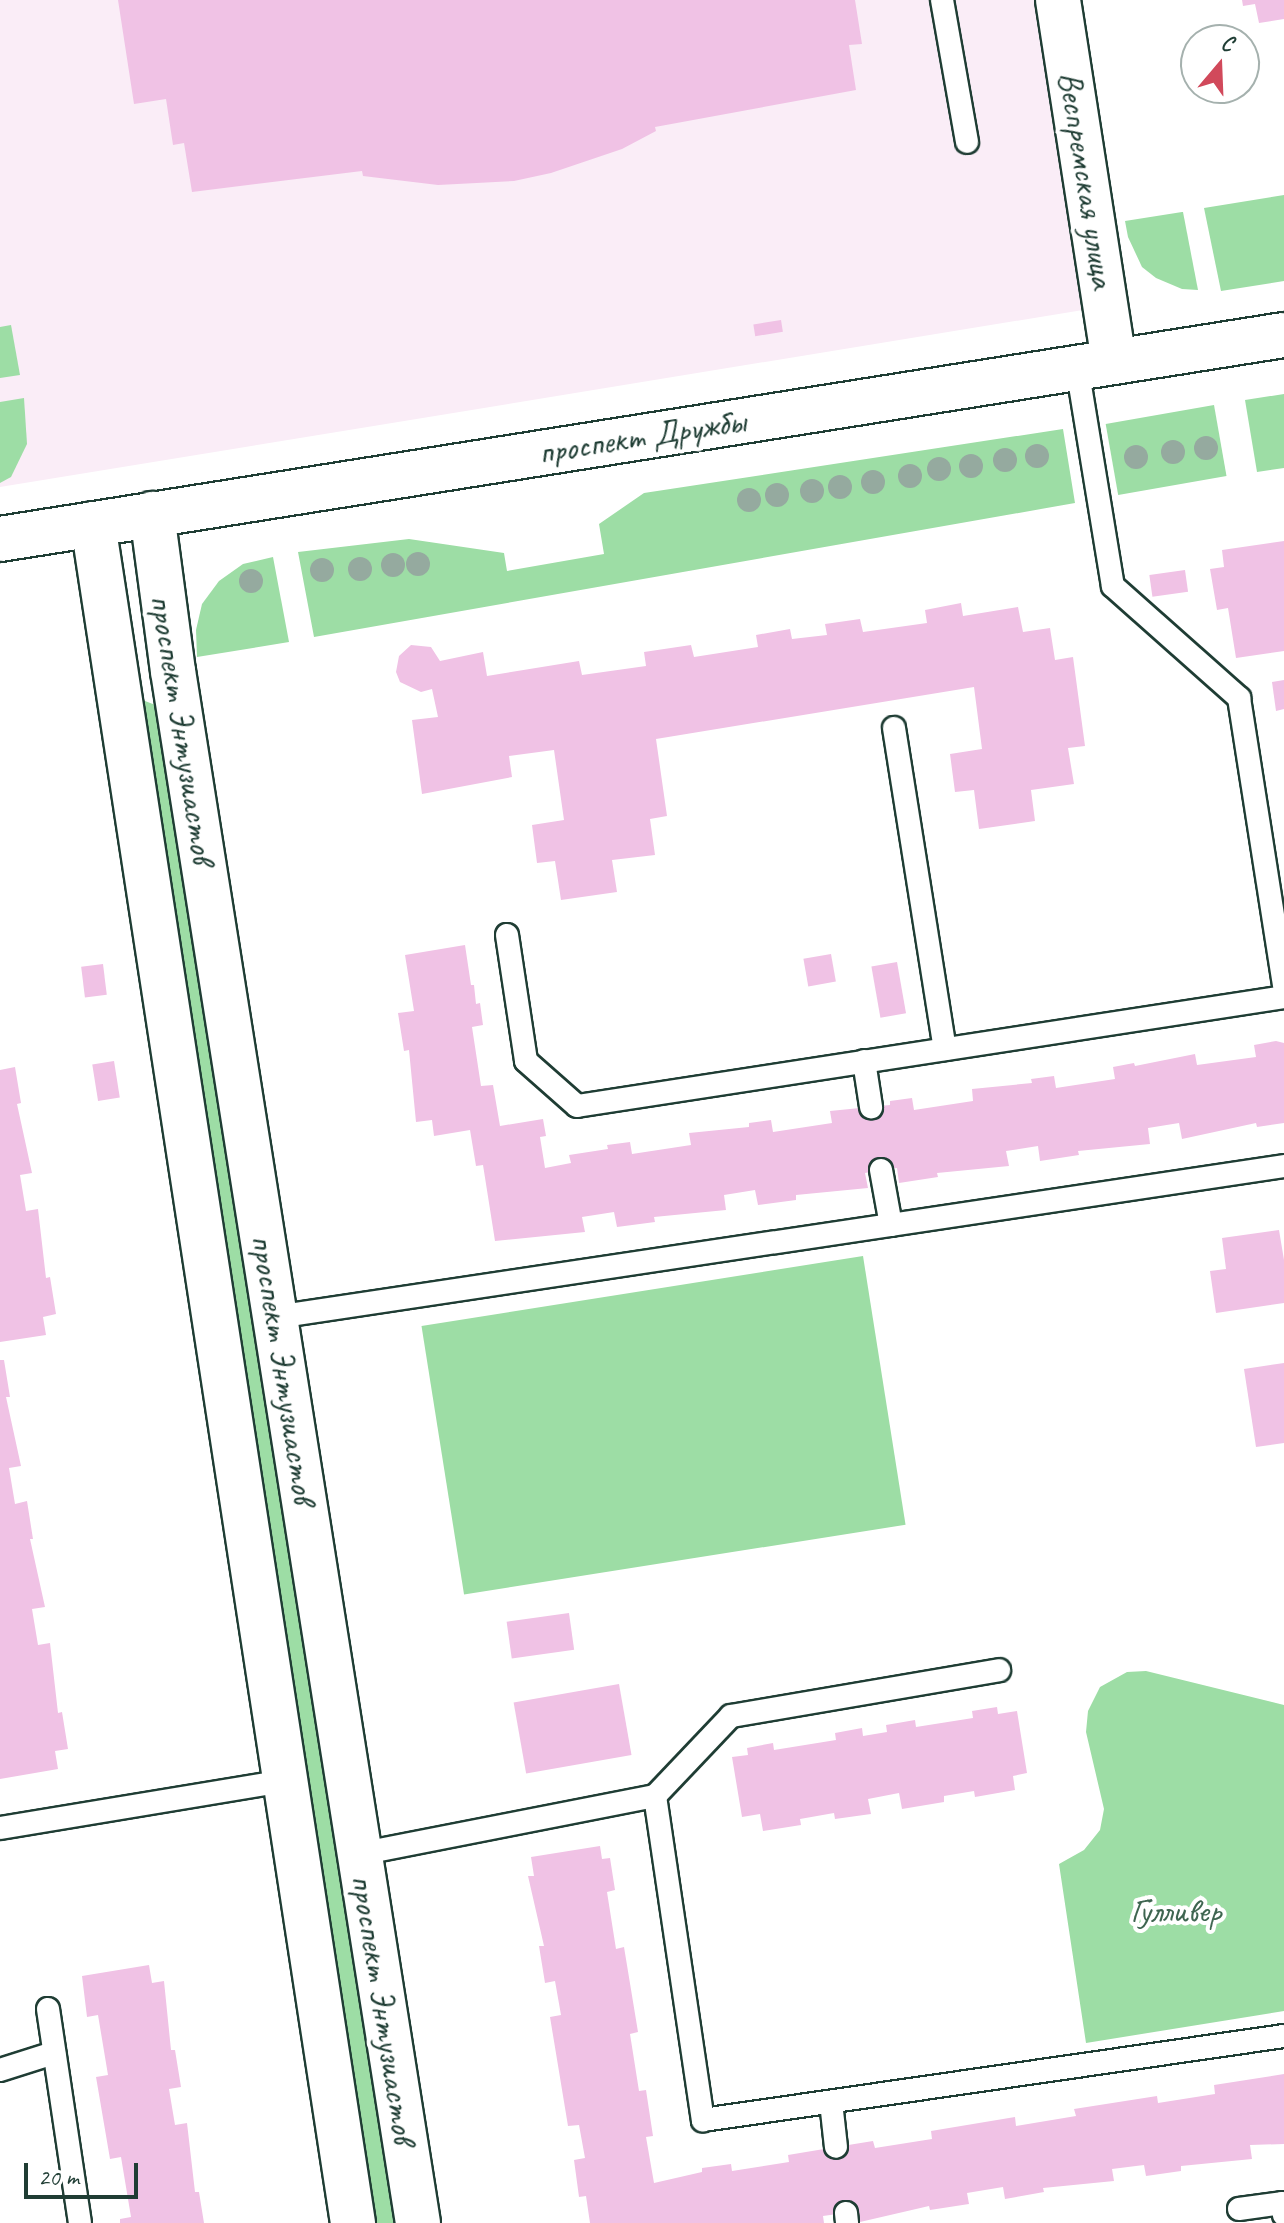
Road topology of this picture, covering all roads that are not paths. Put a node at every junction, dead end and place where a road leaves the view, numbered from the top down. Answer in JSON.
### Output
{"nodes":[{"id":1,"x":942,"y":0,"type":"edge"},
{"id":2,"x":1058,"y":0,"type":"edge"},
{"id":3,"x":967,"y":142,"type":"dead end"},
{"id":4,"x":1284,"y":335,"type":"edge"},
{"id":5,"x":1096,"y":364,"type":"junction"},
{"id":6,"x":152,"y":514,"type":"junction"},
{"id":7,"x":93,"y":524,"type":"junction"},
{"id":8,"x":0,"y":539,"type":"edge"},
{"id":9,"x":894,"y":728,"type":"dead end"},
{"id":10,"x":507,"y":935,"type":"dead end"},
{"id":11,"x":1284,"y":985,"type":"edge"},
{"id":12,"x":1284,"y":997,"type":"edge"},
{"id":13,"x":945,"y":1049,"type":"junction"},
{"id":14,"x":864,"y":1061,"type":"junction"},
{"id":15,"x":871,"y":1107,"type":"dead end"},
{"id":16,"x":1284,"y":1166,"type":"edge"},
{"id":17,"x":881,"y":1170,"type":"dead end"},
{"id":18,"x":891,"y":1225,"type":"junction"},
{"id":19,"x":276,"y":1317,"type":"junction"},
{"id":20,"x":999,"y":1670,"type":"dead end"},
{"id":21,"x":285,"y":1781,"type":"junction"},
{"id":22,"x":655,"y":1796,"type":"junction"},
{"id":23,"x":0,"y":1828,"type":"edge"},
{"id":24,"x":359,"y":1854,"type":"junction"},
{"id":25,"x":48,"y":2009,"type":"dead end"},
{"id":26,"x":1284,"y":2036,"type":"edge"},
{"id":27,"x":54,"y":2053,"type":"junction"},
{"id":28,"x":0,"y":2070,"type":"edge"},
{"id":29,"x":831,"y":2102,"type":"junction"},
{"id":30,"x":836,"y":2147,"type":"dead end"},
{"id":31,"x":1239,"y":2209,"type":"dead end"},
{"id":32,"x":1284,"y":2215,"type":"edge"},
{"id":33,"x":80,"y":2223,"type":"edge"},
{"id":34,"x":353,"y":2223,"type":"edge"},
{"id":35,"x":418,"y":2223,"type":"edge"}],
"edges":[{"from":1,"to":3,"type":"lane"},
{"from":2,"to":5,"type":"main road","name":"Веспремская улица"},
{"from":4,"to":5,"type":"main road","name":"проспект Дружбы"},
{"from":5,"to":6,"type":"main road","name":"проспект Дружбы"},
{"from":5,"to":11,"type":"lane"},
{"from":6,"to":7,"type":"main road","name":"проспект Дружбы"},
{"from":6,"to":19,"type":"main road","name":"проспект Энтузиастов"},
{"from":7,"to":8,"type":"main road","name":"проспект Дружбы"},
{"from":7,"to":21,"type":"main road","name":"проспект Энтузиастов"},
{"from":9,"to":13,"type":"lane"},
{"from":10,"to":14,"type":"lane"},
{"from":12,"to":13,"type":"lane"},
{"from":13,"to":14,"type":"lane"},
{"from":14,"to":15,"type":"lane"},
{"from":16,"to":18,"type":"lane"},
{"from":17,"to":18,"type":"lane"},
{"from":18,"to":19,"type":"lane"},
{"from":19,"to":24,"type":"main road","name":"проспект Энтузиастов"},
{"from":20,"to":22,"type":"lane"},
{"from":21,"to":23,"type":"lane"},
{"from":21,"to":34,"type":"main road","name":"проспект Энтузиастов"},
{"from":22,"to":24,"type":"lane"},
{"from":22,"to":29,"type":"lane"},
{"from":24,"to":35,"type":"main road","name":"проспект Энтузиастов"},
{"from":25,"to":27,"type":"lane"},
{"from":26,"to":29,"type":"lane"},
{"from":27,"to":28,"type":"lane"},
{"from":27,"to":33,"type":"lane"},
{"from":29,"to":30,"type":"lane"},
{"from":31,"to":32,"type":"lane"}]}
